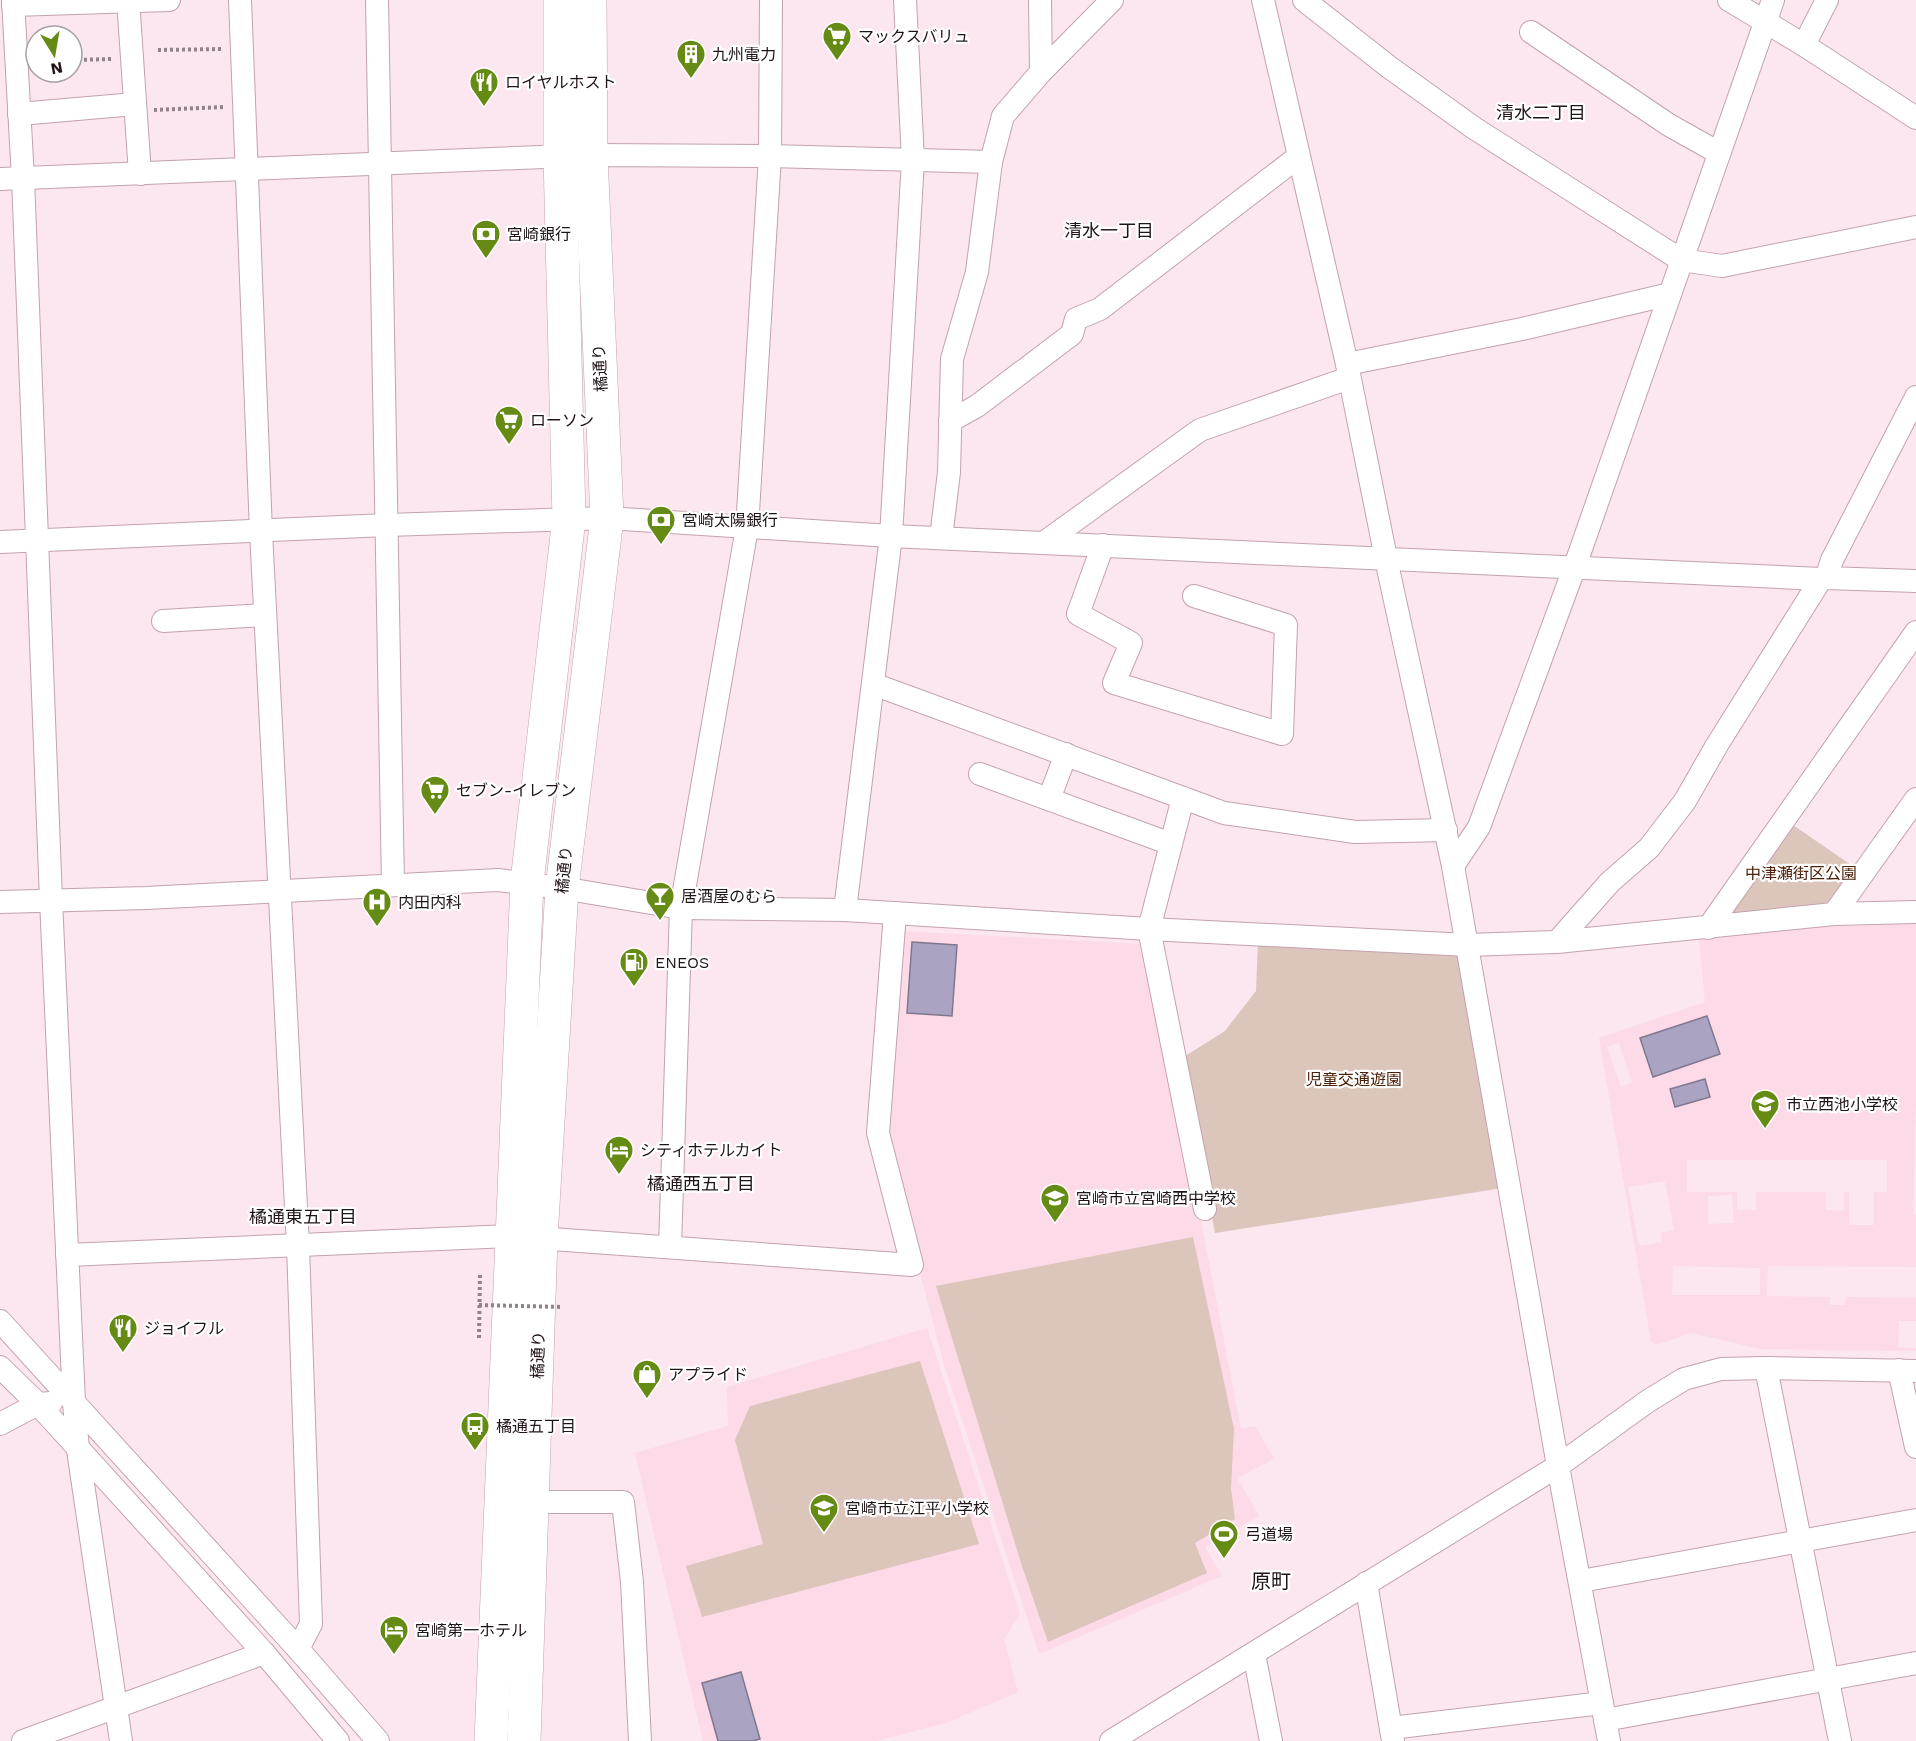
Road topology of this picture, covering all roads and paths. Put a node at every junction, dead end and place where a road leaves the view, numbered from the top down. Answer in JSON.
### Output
{"nodes":[{"id":1,"x":169,"y":0,"type":"edge"},
{"id":2,"x":240,"y":0,"type":"edge"},
{"id":3,"x":377,"y":0,"type":"edge"},
{"id":4,"x":560,"y":0,"type":"edge"},
{"id":5,"x":590,"y":0,"type":"edge"},
{"id":6,"x":771,"y":0,"type":"edge"},
{"id":7,"x":905,"y":0,"type":"edge"},
{"id":8,"x":1040,"y":0,"type":"edge"},
{"id":9,"x":1112,"y":0,"type":"edge"},
{"id":10,"x":1263,"y":0,"type":"edge"},
{"id":11,"x":1304,"y":0,"type":"edge"},
{"id":12,"x":1729,"y":0,"type":"edge"},
{"id":13,"x":1773,"y":0,"type":"edge"},
{"id":14,"x":1827,"y":0,"type":"edge"},
{"id":15,"x":128,"y":1,"type":"edge"},
{"id":16,"x":13,"y":2,"type":"edge"},
{"id":17,"x":1765,"y":23,"type":"junction"},
{"id":18,"x":1531,"y":32,"type":"dead end"},
{"id":19,"x":1804,"y":45,"type":"junction"},
{"id":20,"x":241,"y":48,"type":"junction"},
{"id":21,"x":158,"y":50,"type":"dead end"},
{"id":22,"x":132,"y":58,"type":"junction"},
{"id":23,"x":84,"y":60,"type":"edge"},
{"id":24,"x":1041,"y":72,"type":"junction"},
{"id":25,"x":243,"y":106,"type":"junction"},
{"id":26,"x":135,"y":108,"type":"junction"},
{"id":27,"x":19,"y":114,"type":"junction"},
{"id":28,"x":1916,"y":118,"type":"edge"},
{"id":29,"x":1719,"y":153,"type":"junction"},
{"id":30,"x":575,"y":156,"type":"junction"},
{"id":31,"x":770,"y":156,"type":"junction"},
{"id":32,"x":1298,"y":156,"type":"junction"},
{"id":33,"x":913,"y":160,"type":"junction"},
{"id":34,"x":991,"y":162,"type":"junction"},
{"id":35,"x":381,"y":164,"type":"junction"},
{"id":36,"x":246,"y":170,"type":"junction"},
{"id":37,"x":140,"y":174,"type":"junction"},
{"id":38,"x":23,"y":178,"type":"junction"},
{"id":39,"x":0,"y":179,"type":"edge"},
{"id":40,"x":1916,"y":227,"type":"edge"},
{"id":41,"x":1681,"y":260,"type":"junction"},
{"id":42,"x":1670,"y":294,"type":"junction"},
{"id":43,"x":1348,"y":371,"type":"junction"},
{"id":44,"x":1916,"y":397,"type":"edge"},
{"id":45,"x":950,"y":421,"type":"junction"},
{"id":46,"x":569,"y":518,"type":"junction"},
{"id":47,"x":607,"y":518,"type":"junction"},
{"id":48,"x":387,"y":525,"type":"junction"},
{"id":49,"x":747,"y":528,"type":"junction"},
{"id":50,"x":261,"y":532,"type":"junction"},
{"id":51,"x":891,"y":536,"type":"junction"},
{"id":52,"x":941,"y":538,"type":"junction"},
{"id":53,"x":37,"y":540,"type":"junction"},
{"id":54,"x":0,"y":542,"type":"edge"},
{"id":55,"x":1045,"y":542,"type":"junction"},
{"id":56,"x":1103,"y":545,"type":"junction"},
{"id":57,"x":1385,"y":558,"type":"junction"},
{"id":58,"x":1575,"y":566,"type":"junction"},
{"id":59,"x":1824,"y":578,"type":"junction"},
{"id":60,"x":1916,"y":581,"type":"edge"},
{"id":61,"x":1194,"y":596,"type":"dead end"},
{"id":62,"x":265,"y":615,"type":"junction"},
{"id":63,"x":163,"y":621,"type":"dead end"},
{"id":64,"x":1916,"y":632,"type":"edge"},
{"id":65,"x":873,"y":684,"type":"junction"},
{"id":66,"x":1066,"y":754,"type":"junction"},
{"id":67,"x":980,"y":774,"type":"dead end"},
{"id":68,"x":1183,"y":798,"type":"junction"},
{"id":69,"x":1049,"y":799,"type":"junction"},
{"id":70,"x":1916,"y":799,"type":"edge"},
{"id":71,"x":1446,"y":830,"type":"junction"},
{"id":72,"x":1171,"y":844,"type":"junction"},
{"id":73,"x":1453,"y":866,"type":"junction"},
{"id":74,"x":527,"y":882,"type":"junction"},
{"id":75,"x":393,"y":885,"type":"junction"},
{"id":76,"x":562,"y":888,"type":"junction"},
{"id":77,"x":278,"y":891,"type":"junction"},
{"id":78,"x":51,"y":900,"type":"junction"},
{"id":79,"x":0,"y":902,"type":"edge"},
{"id":80,"x":681,"y":908,"type":"junction"},
{"id":81,"x":845,"y":910,"type":"junction"},
{"id":82,"x":1916,"y":912,"type":"edge"},
{"id":83,"x":895,"y":913,"type":"junction"},
{"id":84,"x":1834,"y":914,"type":"junction"},
{"id":85,"x":1708,"y":928,"type":"junction"},
{"id":86,"x":1149,"y":929,"type":"junction"},
{"id":87,"x":1557,"y":942,"type":"junction"},
{"id":88,"x":1468,"y":945,"type":"junction"},
{"id":89,"x":1205,"y":1209,"type":"dead end"},
{"id":90,"x":526,"y":1237,"type":"junction"},
{"id":91,"x":298,"y":1246,"type":"junction"},
{"id":92,"x":670,"y":1247,"type":"junction"},
{"id":93,"x":67,"y":1255,"type":"junction"},
{"id":94,"x":480,"y":1274,"type":"dead end"},
{"id":95,"x":479,"y":1305,"type":"junction"},
{"id":96,"x":563,"y":1307,"type":"dead end"},
{"id":97,"x":0,"y":1321,"type":"edge"},
{"id":98,"x":479,"y":1338,"type":"dead end"},
{"id":99,"x":0,"y":1367,"type":"edge"},
{"id":100,"x":1766,"y":1368,"type":"junction"},
{"id":101,"x":1907,"y":1370,"type":"edge"},
{"id":102,"x":74,"y":1402,"type":"junction"},
{"id":103,"x":38,"y":1404,"type":"junction"},
{"id":104,"x":0,"y":1424,"type":"edge"},
{"id":105,"x":1916,"y":1447,"type":"edge"},
{"id":106,"x":78,"y":1450,"type":"junction"},
{"id":107,"x":1558,"y":1466,"type":"junction"},
{"id":108,"x":533,"y":1502,"type":"junction"},
{"id":109,"x":1916,"y":1520,"type":"edge"},
{"id":110,"x":1800,"y":1542,"type":"junction"},
{"id":111,"x":1581,"y":1581,"type":"junction"},
{"id":112,"x":1366,"y":1583,"type":"junction"},
{"id":113,"x":298,"y":1649,"type":"junction"},
{"id":114,"x":264,"y":1653,"type":"junction"},
{"id":115,"x":1254,"y":1654,"type":"junction"},
{"id":116,"x":1916,"y":1663,"type":"edge"},
{"id":117,"x":1828,"y":1680,"type":"junction"},
{"id":118,"x":115,"y":1707,"type":"junction"},
{"id":119,"x":1605,"y":1721,"type":"edge"},
{"id":120,"x":1392,"y":1735,"type":"edge"},
{"id":121,"x":23,"y":1741,"type":"edge"},
{"id":122,"x":121,"y":1741,"type":"edge"},
{"id":123,"x":338,"y":1741,"type":"edge"},
{"id":124,"x":378,"y":1741,"type":"edge"},
{"id":125,"x":490,"y":1741,"type":"edge"},
{"id":126,"x":524,"y":1741,"type":"edge"},
{"id":127,"x":640,"y":1741,"type":"edge"},
{"id":128,"x":1111,"y":1741,"type":"edge"},
{"id":129,"x":1271,"y":1741,"type":"edge"},
{"id":130,"x":1840,"y":1741,"type":"edge"}],
"edges":[{"from":1,"to":15,"type":"street"},
{"from":2,"to":20,"type":"street"},
{"from":3,"to":35,"type":"street"},
{"from":4,"to":30,"type":"highway","name":"橘通り"},
{"from":5,"to":30,"type":"highway","name":"橘通り"},
{"from":6,"to":31,"type":"street"},
{"from":7,"to":33,"type":"street"},
{"from":8,"to":24,"type":"street"},
{"from":9,"to":24,"type":"street"},
{"from":10,"to":32,"type":"street"},
{"from":11,"to":41,"type":"street"},
{"from":12,"to":17,"type":"street"},
{"from":13,"to":17,"type":"street"},
{"from":14,"to":19,"type":"street"},
{"from":15,"to":16,"type":"street"},
{"from":15,"to":22,"type":"street"},
{"from":16,"to":27,"type":"street"},
{"from":17,"to":19,"type":"street"},
{"from":17,"to":29,"type":"street"},
{"from":18,"to":29,"type":"street"},
{"from":19,"to":28,"type":"street"},
{"from":20,"to":21,"type":"path"},
{"from":20,"to":25,"type":"street"},
{"from":22,"to":23,"type":"path"},
{"from":22,"to":26,"type":"street"},
{"from":24,"to":34,"type":"street"},
{"from":25,"to":26,"type":"path"},
{"from":25,"to":36,"type":"street"},
{"from":26,"to":27,"type":"street"},
{"from":26,"to":37,"type":"street"},
{"from":27,"to":38,"type":"street"},
{"from":29,"to":41,"type":"street"},
{"from":30,"to":31,"type":"street"},
{"from":30,"to":35,"type":"street"},
{"from":30,"to":46,"type":"highway","name":"橘通り"},
{"from":30,"to":47,"type":"highway","name":"橘通り"},
{"from":31,"to":33,"type":"street"},
{"from":31,"to":49,"type":"street"},
{"from":32,"to":43,"type":"street"},
{"from":32,"to":45,"type":"street"},
{"from":33,"to":34,"type":"street"},
{"from":33,"to":51,"type":"street"},
{"from":34,"to":45,"type":"street"},
{"from":35,"to":36,"type":"street"},
{"from":35,"to":48,"type":"street"},
{"from":36,"to":37,"type":"street"},
{"from":36,"to":50,"type":"street"},
{"from":37,"to":38,"type":"street"},
{"from":38,"to":39,"type":"street"},
{"from":38,"to":53,"type":"street"},
{"from":40,"to":41,"type":"street"},
{"from":41,"to":42,"type":"street"},
{"from":42,"to":43,"type":"street"},
{"from":42,"to":58,"type":"street"},
{"from":43,"to":55,"type":"street"},
{"from":43,"to":57,"type":"street"},
{"from":44,"to":59,"type":"street"},
{"from":45,"to":52,"type":"street"},
{"from":46,"to":47,"type":"street"},
{"from":46,"to":48,"type":"street"},
{"from":46,"to":74,"type":"highway","name":"橘通り"},
{"from":47,"to":49,"type":"street"},
{"from":47,"to":76,"type":"highway","name":"橘通り"},
{"from":48,"to":50,"type":"street"},
{"from":48,"to":75,"type":"street"},
{"from":49,"to":51,"type":"street"},
{"from":49,"to":80,"type":"street"},
{"from":50,"to":53,"type":"street"},
{"from":50,"to":62,"type":"street"},
{"from":51,"to":52,"type":"street"},
{"from":51,"to":65,"type":"street"},
{"from":52,"to":55,"type":"street"},
{"from":53,"to":54,"type":"street"},
{"from":53,"to":78,"type":"street"},
{"from":55,"to":56,"type":"street"},
{"from":56,"to":57,"type":"street"},
{"from":56,"to":61,"type":"street"},
{"from":57,"to":58,"type":"street"},
{"from":57,"to":71,"type":"street"},
{"from":58,"to":59,"type":"street"},
{"from":58,"to":73,"type":"street"},
{"from":59,"to":60,"type":"street"},
{"from":59,"to":87,"type":"street"},
{"from":62,"to":63,"type":"street"},
{"from":62,"to":77,"type":"street"},
{"from":64,"to":85,"type":"street"},
{"from":65,"to":66,"type":"street"},
{"from":65,"to":81,"type":"street"},
{"from":66,"to":68,"type":"street"},
{"from":66,"to":69,"type":"street"},
{"from":67,"to":69,"type":"street"},
{"from":68,"to":71,"type":"street"},
{"from":68,"to":72,"type":"street"},
{"from":69,"to":72,"type":"street"},
{"from":70,"to":84,"type":"street"},
{"from":71,"to":73,"type":"street"},
{"from":72,"to":86,"type":"street"},
{"from":73,"to":88,"type":"street"},
{"from":74,"to":75,"type":"street"},
{"from":74,"to":76,"type":"street"},
{"from":74,"to":90,"type":"highway","name":"橘通り"},
{"from":75,"to":77,"type":"street"},
{"from":76,"to":80,"type":"street"},
{"from":76,"to":90,"type":"highway","name":"橘通り"},
{"from":77,"to":78,"type":"street"},
{"from":77,"to":91,"type":"street"},
{"from":78,"to":79,"type":"street"},
{"from":78,"to":93,"type":"street"},
{"from":80,"to":81,"type":"street"},
{"from":80,"to":92,"type":"street"},
{"from":81,"to":83,"type":"street"},
{"from":82,"to":84,"type":"street"},
{"from":83,"to":86,"type":"street"},
{"from":83,"to":92,"type":"street"},
{"from":84,"to":85,"type":"street"},
{"from":85,"to":87,"type":"street"},
{"from":86,"to":88,"type":"street"},
{"from":86,"to":89,"type":"street"},
{"from":87,"to":88,"type":"street"},
{"from":88,"to":107,"type":"street"},
{"from":90,"to":91,"type":"street"},
{"from":90,"to":92,"type":"street"},
{"from":90,"to":108,"type":"highway","name":"橘通り"},
{"from":90,"to":125,"type":"highway","name":"橘通り"},
{"from":91,"to":93,"type":"street"},
{"from":91,"to":113,"type":"street"},
{"from":93,"to":102,"type":"street"},
{"from":94,"to":95,"type":"path"},
{"from":95,"to":96,"type":"path","bridge":true},
{"from":95,"to":98,"type":"path"},
{"from":97,"to":102,"type":"street"},
{"from":99,"to":103,"type":"street"},
{"from":100,"to":101,"type":"street"},
{"from":100,"to":107,"type":"street"},
{"from":100,"to":110,"type":"street"},
{"from":101,"to":105,"type":"street"},
{"from":102,"to":103,"type":"street"},
{"from":102,"to":106,"type":"street"},
{"from":102,"to":113,"type":"street"},
{"from":103,"to":104,"type":"street"},
{"from":103,"to":106,"type":"street"},
{"from":106,"to":114,"type":"street"},
{"from":106,"to":118,"type":"street"},
{"from":107,"to":111,"type":"street"},
{"from":107,"to":112,"type":"street"},
{"from":108,"to":126,"type":"highway","name":"橘通り"},
{"from":108,"to":127,"type":"street"},
{"from":109,"to":110,"type":"street"},
{"from":110,"to":111,"type":"street"},
{"from":110,"to":117,"type":"street"},
{"from":111,"to":119,"type":"street"},
{"from":112,"to":115,"type":"street"},
{"from":112,"to":120,"type":"street"},
{"from":113,"to":124,"type":"street"},
{"from":114,"to":118,"type":"street"},
{"from":114,"to":123,"type":"street"},
{"from":115,"to":128,"type":"street"},
{"from":115,"to":129,"type":"street"},
{"from":116,"to":117,"type":"street"},
{"from":117,"to":119,"type":"street"},
{"from":117,"to":130,"type":"street"},
{"from":118,"to":121,"type":"street"},
{"from":118,"to":122,"type":"street"},
{"from":119,"to":120,"type":"street"}]}
